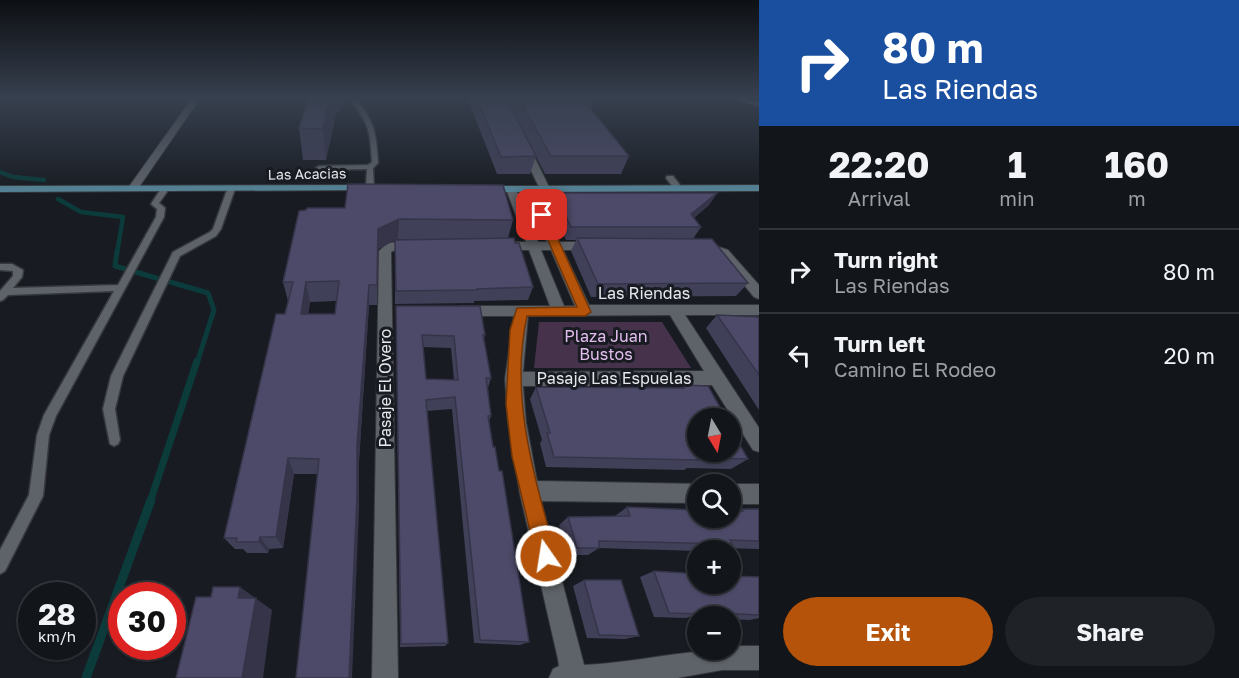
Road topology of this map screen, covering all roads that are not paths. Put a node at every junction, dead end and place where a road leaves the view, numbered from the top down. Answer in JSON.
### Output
{"nodes":[{"id":1,"x":175,"y":129,"type":"edge"},
{"id":2,"x":373,"y":129,"type":"edge"},
{"id":3,"x":520,"y":138,"type":"edge"},
{"id":4,"x":370,"y":167,"type":"junction"},
{"id":5,"x":319,"y":168,"type":"dead end"},
{"id":6,"x":670,"y":178,"type":"dead end"},
{"id":7,"x":133,"y":188,"type":"junction"},
{"id":8,"x":370,"y":188,"type":"junction"},
{"id":9,"x":382,"y":188,"type":"edge"},
{"id":10,"x":759,"y":188,"type":"edge"},
{"id":11,"x":165,"y":189,"type":"junction"},
{"id":12,"x":231,"y":189,"type":"junction"},
{"id":13,"x":476,"y":189,"type":"edge"},
{"id":14,"x":511,"y":189,"type":"junction"},
{"id":15,"x":529,"y":189,"type":"junction"},
{"id":16,"x":545,"y":189,"type":"junction"},
{"id":17,"x":680,"y":189,"type":"junction"},
{"id":18,"x":1,"y":190,"type":"edge"},
{"id":19,"x":432,"y":245,"type":"edge"},
{"id":20,"x":478,"y":246,"type":"edge"},
{"id":21,"x":535,"y":246,"type":"junction"},
{"id":22,"x":556,"y":246,"type":"junction"},
{"id":23,"x":602,"y":246,"type":"edge"},
{"id":24,"x":694,"y":246,"type":"edge"},
{"id":25,"x":0,"y":267,"type":"edge"},
{"id":26,"x":120,"y":288,"type":"junction"},
{"id":27,"x":759,"y":294,"type":"edge"},
{"id":28,"x":3,"y":295,"type":"edge"},
{"id":29,"x":759,"y":310,"type":"edge"},
{"id":30,"x":442,"y":311,"type":"edge"},
{"id":31,"x":522,"y":311,"type":"junction"},
{"id":32,"x":560,"y":312,"type":"junction"},
{"id":33,"x":585,"y":312,"type":"junction"},
{"id":34,"x":675,"y":312,"type":"junction"},
{"id":35,"x":715,"y":378,"type":"junction"},
{"id":36,"x":513,"y":379,"type":"junction"},
{"id":37,"x":114,"y":440,"type":"dead end"},
{"id":38,"x":759,"y":444,"type":"edge"},
{"id":39,"x":530,"y":491,"type":"junction"},
{"id":40,"x":687,"y":493,"type":"edge"},
{"id":41,"x":741,"y":494,"type":"edge"},
{"id":42,"x":759,"y":494,"type":"edge"},
{"id":43,"x":0,"y":566,"type":"edge"},
{"id":44,"x":759,"y":658,"type":"edge"},
{"id":45,"x":569,"y":677,"type":"edge"},
{"id":46,"x":385,"y":678,"type":"edge"},
{"id":47,"x":399,"y":678,"type":"edge"}],
"edges":[{"from":1,"to":7,"type":"street"},
{"from":2,"to":4,"type":"lane"},
{"from":3,"to":16,"type":"street"},
{"from":4,"to":5,"type":"lane"},
{"from":4,"to":8,"type":"lane"},
{"from":6,"to":17,"type":"lane"},
{"from":7,"to":11,"type":"street","name":"Las Acacias"},
{"from":7,"to":18,"type":"street","name":"Las Acacias"},
{"from":8,"to":9,"type":"street","name":"Las Acacias"},
{"from":8,"to":12,"type":"street","name":"Las Acacias"},
{"from":10,"to":17,"type":"street"},
{"from":11,"to":12,"type":"street","name":"Las Acacias"},
{"from":11,"to":26,"type":"lane"},
{"from":12,"to":37,"type":"lane"},
{"from":13,"to":14,"type":"street"},
{"from":14,"to":15,"type":"street"},
{"from":14,"to":21,"type":"street"},
{"from":15,"to":16,"type":"street"},
{"from":15,"to":22,"type":"street"},
{"from":16,"to":17,"type":"street"},
{"from":19,"to":46,"type":"street","name":"Pasaje El Overo"},
{"from":20,"to":21,"type":"street"},
{"from":21,"to":22,"type":"street"},
{"from":21,"to":32,"type":"street"},
{"from":22,"to":23,"type":"street"},
{"from":22,"to":33,"type":"street"},
{"from":24,"to":27,"type":"street"},
{"from":25,"to":28,"type":"lane"},
{"from":26,"to":28,"type":"lane"},
{"from":26,"to":43,"type":"lane"},
{"from":29,"to":34,"type":"street","name":"Las Riendas"},
{"from":30,"to":31,"type":"street","name":"Las Riendas"},
{"from":31,"to":32,"type":"street","name":"Las Riendas"},
{"from":31,"to":36,"type":"street"},
{"from":32,"to":33,"type":"street","name":"Las Riendas"},
{"from":33,"to":34,"type":"street","name":"Las Riendas"},
{"from":34,"to":35,"type":"street"},
{"from":35,"to":36,"type":"street","name":"Pasaje Las Espuelas"},
{"from":35,"to":38,"type":"street"},
{"from":36,"to":39,"type":"street"},
{"from":39,"to":40,"type":"street"},
{"from":39,"to":45,"type":"street"},
{"from":41,"to":42,"type":"street"},
{"from":44,"to":45,"type":"street"},
{"from":46,"to":47,"type":"street"}]}
